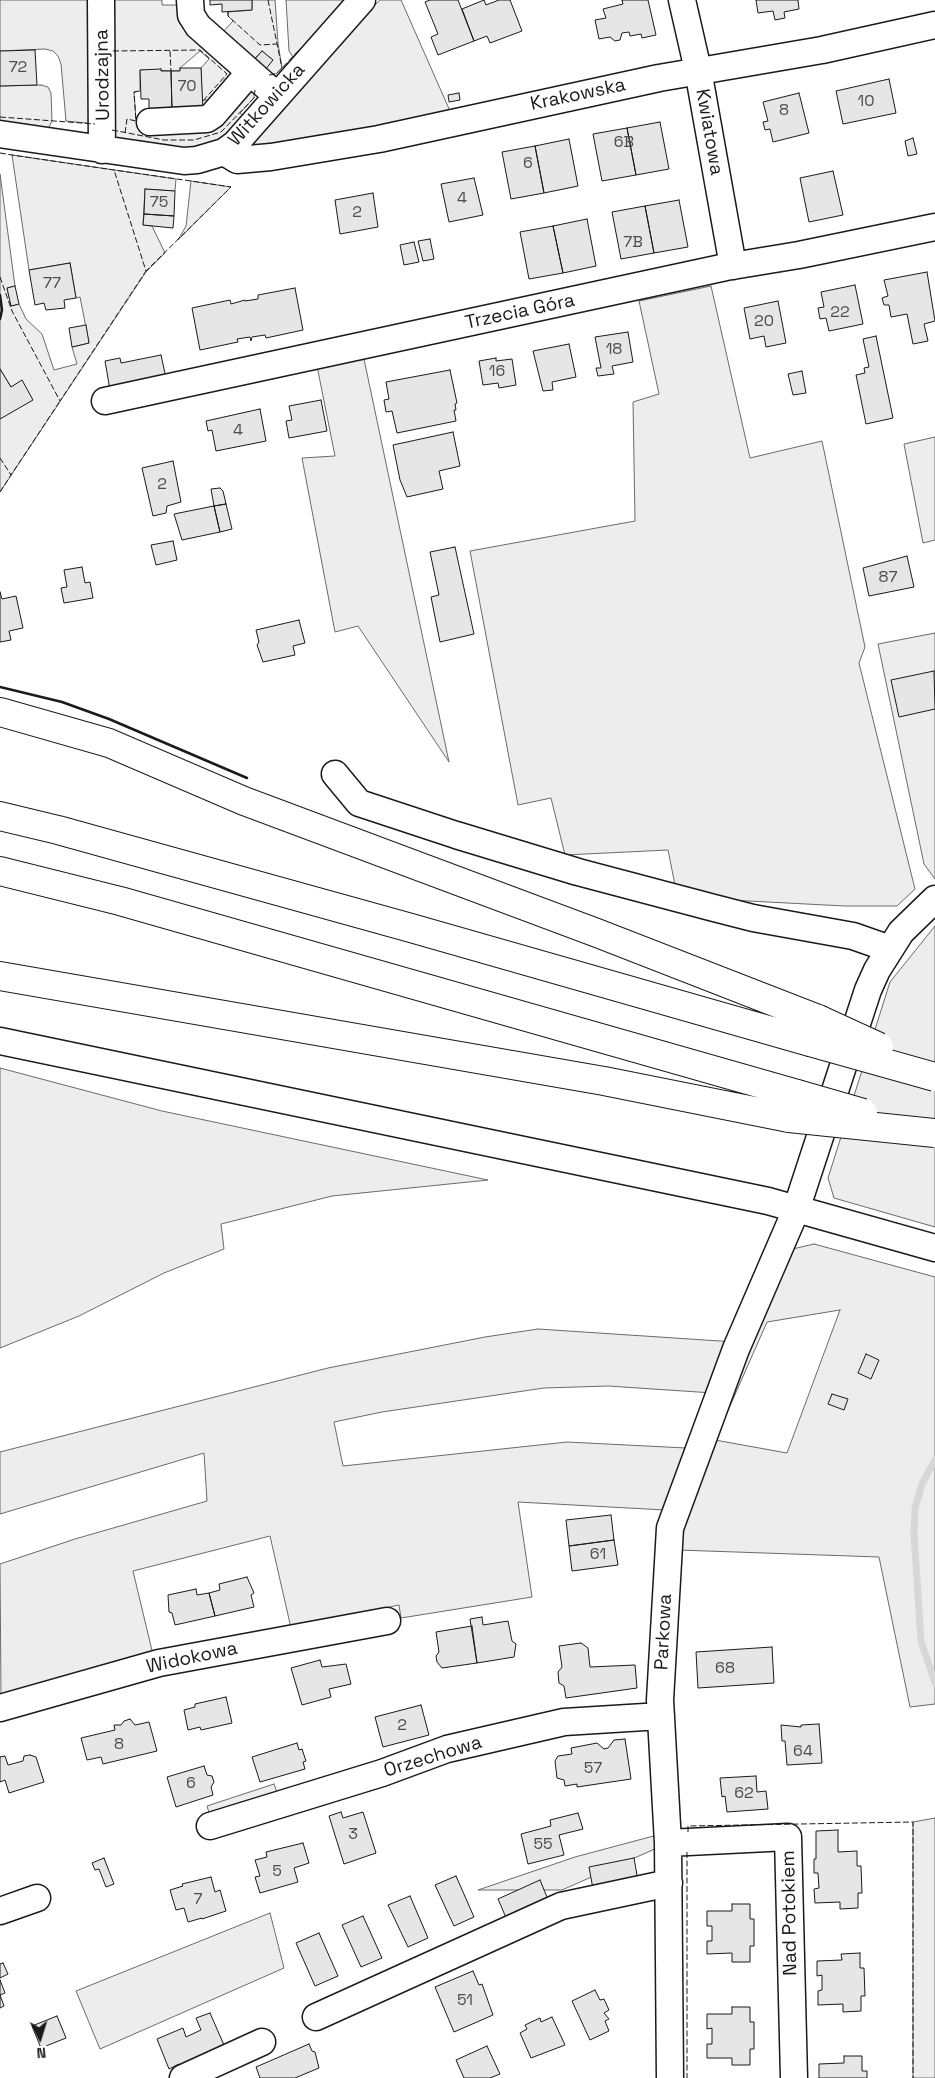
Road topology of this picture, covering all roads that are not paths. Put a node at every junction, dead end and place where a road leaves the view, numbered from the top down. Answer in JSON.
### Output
{"nodes":[{"id":1,"x":102,"y":0,"type":"edge"},
{"id":2,"x":190,"y":0,"type":"edge"},
{"id":3,"x":362,"y":0,"type":"edge"},
{"id":4,"x":682,"y":0,"type":"edge"},
{"id":5,"x":935,"y":25,"type":"edge"},
{"id":6,"x":698,"y":70,"type":"junction"},
{"id":7,"x":250,"y":72,"type":"junction"},
{"id":8,"x":276,"y":95,"type":"junction"},
{"id":9,"x":150,"y":122,"type":"dead end"},
{"id":10,"x":0,"y":134,"type":"edge"},
{"id":11,"x":102,"y":150,"type":"junction"},
{"id":12,"x":224,"y":152,"type":"junction"},
{"id":13,"x":935,"y":227,"type":"edge"},
{"id":14,"x":733,"y":266,"type":"junction"},
{"id":15,"x":105,"y":401,"type":"dead end"},
{"id":16,"x":0,"y":712,"type":"edge"},
{"id":17,"x":335,"y":774,"type":"dead end"},
{"id":18,"x":0,"y":816,"type":"edge"},
{"id":19,"x":0,"y":871,"type":"edge"},
{"id":20,"x":935,"y":899,"type":"edge"},
{"id":21,"x":890,"y":949,"type":"junction"},
{"id":22,"x":0,"y":976,"type":"edge"},
{"id":23,"x":814,"y":1031,"type":"junction"},
{"id":24,"x":0,"y":1041,"type":"edge"},
{"id":25,"x":935,"y":1073,"type":"edge"},
{"id":26,"x":935,"y":1077,"type":"edge"},
{"id":27,"x":793,"y":1106,"type":"junction"},
{"id":28,"x":935,"y":1133,"type":"edge"},
{"id":29,"x":796,"y":1210,"type":"junction"},
{"id":30,"x":935,"y":1248,"type":"edge"},
{"id":31,"x":387,"y":1620,"type":"dead end"},
{"id":32,"x":0,"y":1708,"type":"edge"},
{"id":33,"x":661,"y":1716,"type":"junction"},
{"id":34,"x":210,"y":1826,"type":"dead end"},
{"id":35,"x":668,"y":1843,"type":"junction"},
{"id":36,"x":669,"y":1883,"type":"junction"},
{"id":37,"x":37,"y":1898,"type":"dead end"},
{"id":38,"x":0,"y":1911,"type":"edge"},
{"id":39,"x":316,"y":2017,"type":"dead end"},
{"id":40,"x":262,"y":2042,"type":"dead end"},
{"id":41,"x":183,"y":2078,"type":"edge"},
{"id":42,"x":670,"y":2078,"type":"edge"},
{"id":43,"x":794,"y":2078,"type":"edge"}],
"edges":[{"from":1,"to":11,"type":"street","name":"Urodzajna"},
{"from":2,"to":7,"type":"street"},
{"from":3,"to":8,"type":"street","name":"Witkowicka"},
{"from":4,"to":6,"type":"street","name":"Kwiatowa"},
{"from":5,"to":6,"type":"street","name":"Krakowska"},
{"from":6,"to":12,"type":"street","name":"Krakowska"},
{"from":6,"to":14,"type":"street","name":"Kwiatowa"},
{"from":7,"to":8,"type":"street"},
{"from":7,"to":9,"type":"street"},
{"from":8,"to":12,"type":"street","name":"Witkowicka"},
{"from":10,"to":11,"type":"street","name":"Witkowicka"},
{"from":11,"to":12,"type":"street","name":"Witkowicka"},
{"from":13,"to":14,"type":"street","name":"Trzecia Góra"},
{"from":14,"to":15,"type":"street","name":"Trzecia Góra"},
{"from":16,"to":23,"type":"highway"},
{"from":17,"to":21,"type":"street"},
{"from":18,"to":23,"type":"highway"},
{"from":19,"to":27,"type":"highway"},
{"from":20,"to":21,"type":"street","name":"Parkowa"},
{"from":21,"to":29,"type":"street","name":"Parkowa"},
{"from":22,"to":27,"type":"highway"},
{"from":23,"to":25,"type":"highway","bridge":true},
{"from":23,"to":26,"type":"highway","bridge":true},
{"from":24,"to":29,"type":"street"},
{"from":27,"to":28,"type":"highway","bridge":true},
{"from":29,"to":30,"type":"street"},
{"from":29,"to":33,"type":"street","name":"Parkowa"},
{"from":31,"to":32,"type":"street","name":"Widokowa"},
{"from":33,"to":34,"type":"street","name":"Orzechowa"},
{"from":33,"to":35,"type":"street","name":"Parkowa"},
{"from":35,"to":36,"type":"street","name":"Parkowa"},
{"from":35,"to":43,"type":"street","name":"Nad Potokiem"},
{"from":36,"to":39,"type":"street"},
{"from":36,"to":42,"type":"street","name":"Parkowa"},
{"from":37,"to":38,"type":"street"},
{"from":40,"to":41,"type":"street"}]}
